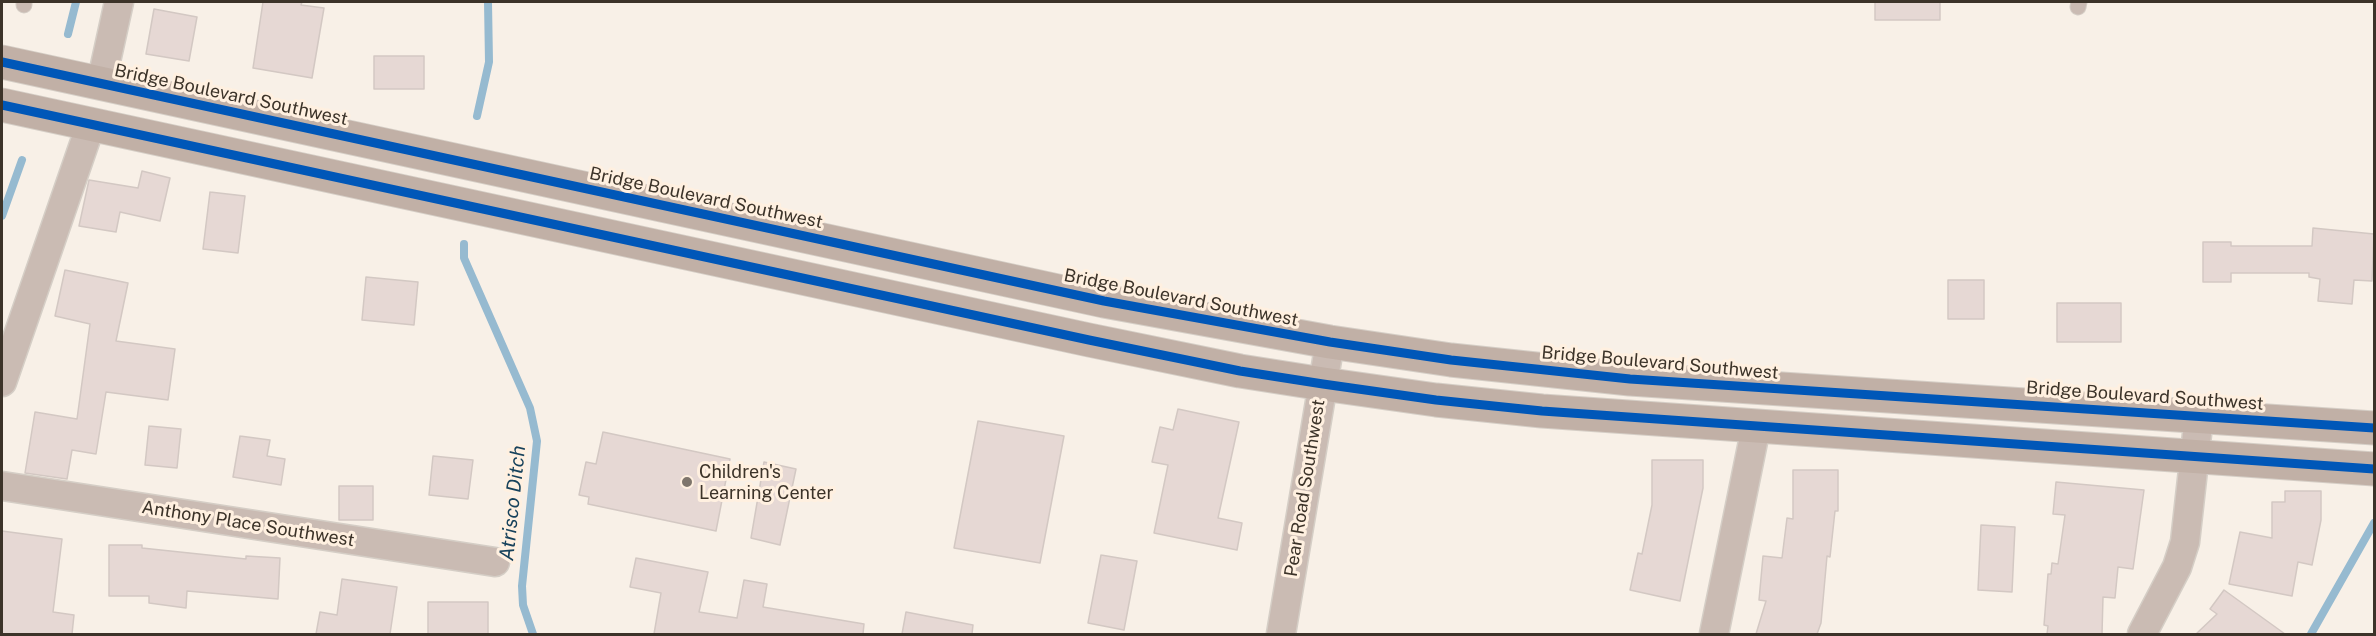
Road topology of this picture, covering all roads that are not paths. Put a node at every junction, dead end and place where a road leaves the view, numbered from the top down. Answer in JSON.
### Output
{"nodes":[{"id":1,"x":119,"y":2,"type":"edge"},
{"id":2,"x":2,"y":62,"type":"edge"},
{"id":3,"x":101,"y":84,"type":"junction"},
{"id":4,"x":2,"y":105,"type":"edge"},
{"id":5,"x":92,"y":124,"type":"junction"},
{"id":6,"x":1330,"y":342,"type":"junction"},
{"id":7,"x":2,"y":382,"type":"edge"},
{"id":8,"x":1323,"y":384,"type":"junction"},
{"id":9,"x":2199,"y":416,"type":"junction"},
{"id":10,"x":1756,"y":427,"type":"junction"},
{"id":11,"x":2374,"y":428,"type":"edge"},
{"id":12,"x":2195,"y":457,"type":"junction"},
{"id":13,"x":2374,"y":469,"type":"edge"},
{"id":14,"x":2,"y":486,"type":"edge"},
{"id":15,"x":495,"y":562,"type":"dead end"},
{"id":16,"x":1281,"y":634,"type":"edge"},
{"id":17,"x":1714,"y":634,"type":"edge"},
{"id":18,"x":2142,"y":634,"type":"edge"}],
"edges":[{"from":1,"to":3,"type":"street"},
{"from":2,"to":3,"type":"main road","name":"Bridge Boulevard Southwest"},
{"from":3,"to":6,"type":"main road","name":"Bridge Boulevard Southwest"},
{"from":4,"to":5,"type":"main road"},
{"from":5,"to":7,"type":"street"},
{"from":5,"to":8,"type":"main road"},
{"from":6,"to":8,"type":"street","name":"Pear Road Southwest"},
{"from":6,"to":9,"type":"main road","name":"Bridge Boulevard Southwest"},
{"from":8,"to":10,"type":"main road"},
{"from":8,"to":16,"type":"street","name":"Pear Road Southwest"},
{"from":9,"to":11,"type":"main road","name":"Bridge Boulevard Southwest"},
{"from":9,"to":12,"type":"street"},
{"from":10,"to":12,"type":"main road"},
{"from":10,"to":17,"type":"street"},
{"from":12,"to":13,"type":"main road"},
{"from":12,"to":18,"type":"street"},
{"from":14,"to":15,"type":"street","name":"Anthony Place Southwest"}]}
